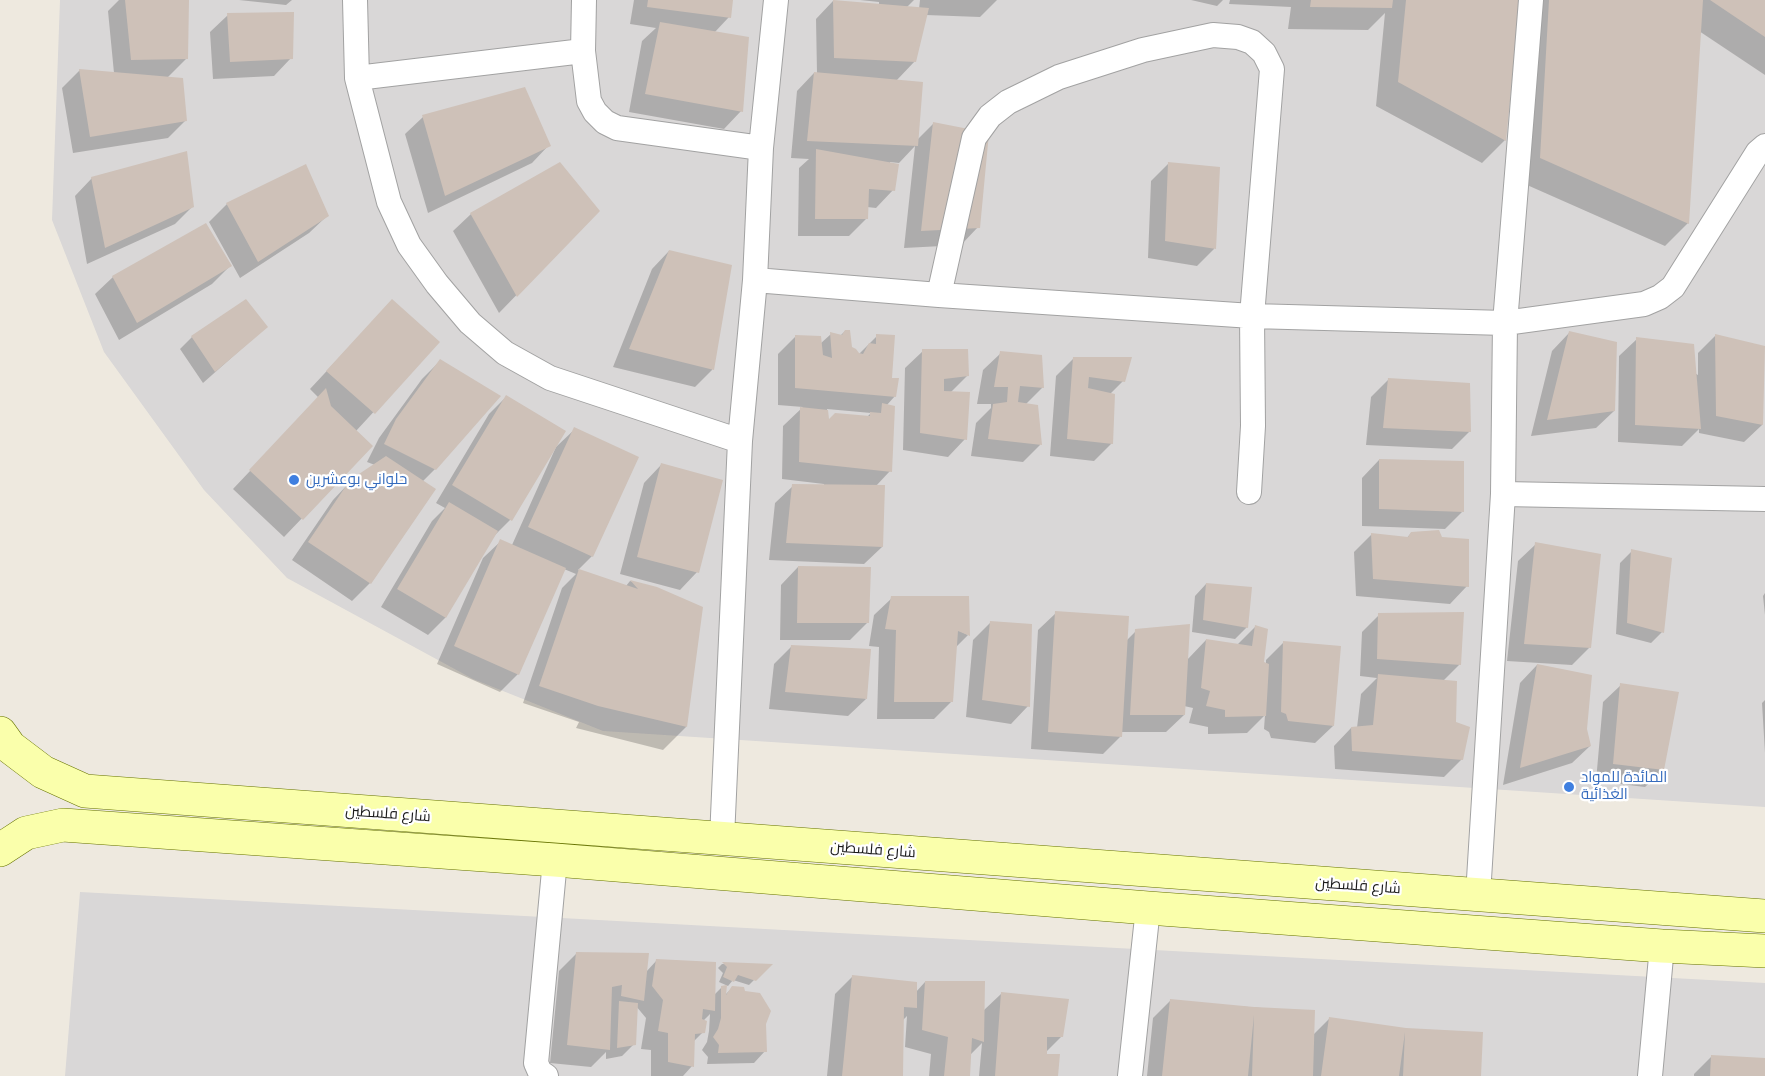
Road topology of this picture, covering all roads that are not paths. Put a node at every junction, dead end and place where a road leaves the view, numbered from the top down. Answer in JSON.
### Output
{"nodes":[{"id":1,"x":355,"y":0,"type":"edge"},
{"id":2,"x":584,"y":0,"type":"edge"},
{"id":3,"x":776,"y":0,"type":"edge"},
{"id":4,"x":1531,"y":0,"type":"edge"},
{"id":5,"x":583,"y":51,"type":"junction"},
{"id":6,"x":357,"y":78,"type":"junction"},
{"id":7,"x":1765,"y":146,"type":"edge"},
{"id":8,"x":761,"y":148,"type":"junction"},
{"id":9,"x":755,"y":280,"type":"junction"},
{"id":10,"x":939,"y":295,"type":"junction"},
{"id":11,"x":1252,"y":316,"type":"junction"},
{"id":12,"x":1504,"y":323,"type":"junction"},
{"id":13,"x":740,"y":441,"type":"junction"},
{"id":14,"x":1250,"y":492,"type":"dead end"},
{"id":15,"x":1503,"y":494,"type":"junction"},
{"id":16,"x":1765,"y":499,"type":"edge"},
{"id":17,"x":0,"y":734,"type":"edge"},
{"id":18,"x":722,"y":838,"type":"junction"},
{"id":19,"x":0,"y":850,"type":"edge"},
{"id":20,"x":555,"y":861,"type":"junction"},
{"id":21,"x":1479,"y":895,"type":"junction"},
{"id":22,"x":1149,"y":908,"type":"junction"},
{"id":23,"x":1765,"y":916,"type":"edge"},
{"id":24,"x":1662,"y":946,"type":"junction"},
{"id":25,"x":1765,"y":951,"type":"edge"},
{"id":26,"x":546,"y":1076,"type":"edge"},
{"id":27,"x":1130,"y":1076,"type":"edge"},
{"id":28,"x":1650,"y":1076,"type":"edge"}],
"edges":[{"from":1,"to":6,"type":"street"},
{"from":2,"to":5,"type":"street"},
{"from":3,"to":8,"type":"street"},
{"from":4,"to":12,"type":"street"},
{"from":5,"to":6,"type":"street"},
{"from":5,"to":8,"type":"street"},
{"from":6,"to":13,"type":"street"},
{"from":7,"to":12,"type":"street"},
{"from":8,"to":9,"type":"street"},
{"from":9,"to":10,"type":"street"},
{"from":9,"to":13,"type":"street"},
{"from":10,"to":11,"type":"street"},
{"from":10,"to":11,"type":"street"},
{"from":11,"to":12,"type":"street"},
{"from":11,"to":14,"type":"street"},
{"from":12,"to":15,"type":"street"},
{"from":13,"to":18,"type":"street"},
{"from":15,"to":16,"type":"street"},
{"from":15,"to":21,"type":"street"},
{"from":17,"to":18,"type":"street","name":"شارع فلسطين"},
{"from":18,"to":21,"type":"street","name":"شارع فلسطين"},
{"from":19,"to":20,"type":"street"},
{"from":20,"to":22,"type":"street"},
{"from":20,"to":26,"type":"street"},
{"from":21,"to":23,"type":"street","name":"شارع فلسطين"},
{"from":22,"to":24,"type":"street"},
{"from":22,"to":27,"type":"street"},
{"from":24,"to":25,"type":"street"},
{"from":24,"to":28,"type":"street"}]}
